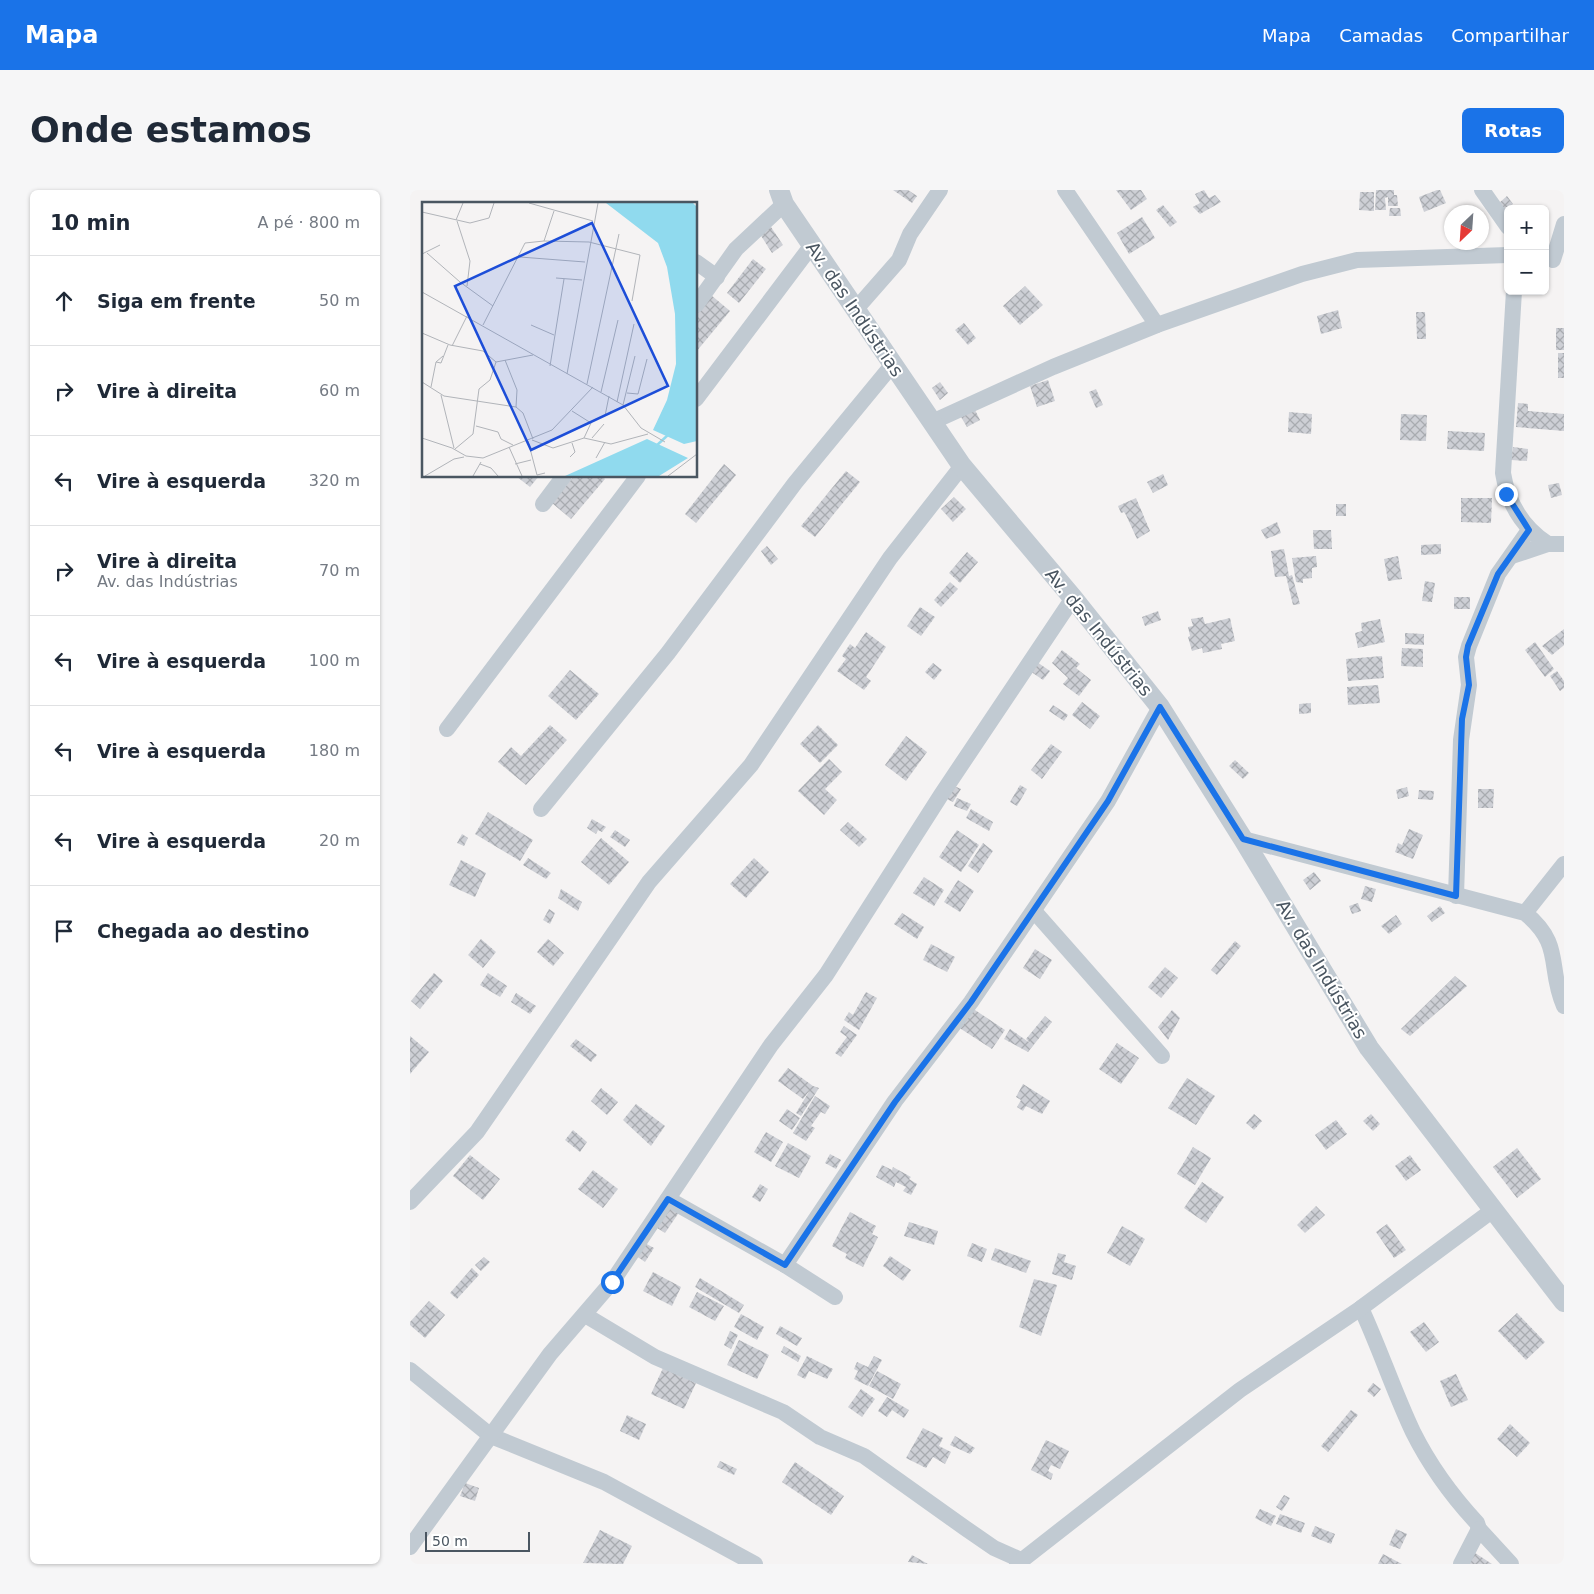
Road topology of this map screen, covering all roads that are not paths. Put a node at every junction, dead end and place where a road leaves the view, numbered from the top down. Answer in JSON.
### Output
{"nodes":[{"id":1,"x":940,"y":190,"type":"edge"},
{"id":2,"x":1065,"y":190,"type":"edge"},
{"id":3,"x":1482,"y":190,"type":"edge"},
{"id":4,"x":781,"y":197,"type":"edge"},
{"id":5,"x":1504,"y":221,"type":"edge"},
{"id":6,"x":1564,"y":224,"type":"edge"},
{"id":7,"x":812,"y":245,"type":"junction"},
{"id":8,"x":1504,"y":255,"type":"edge"},
{"id":9,"x":1554,"y":260,"type":"edge"},
{"id":10,"x":698,"y":263,"type":"edge"},
{"id":11,"x":717,"y":277,"type":"junction"},
{"id":12,"x":1514,"y":295,"type":"edge"},
{"id":13,"x":698,"y":302,"type":"edge"},
{"id":14,"x":856,"y":309,"type":"junction"},
{"id":15,"x":1157,"y":325,"type":"junction"},
{"id":16,"x":893,"y":364,"type":"junction"},
{"id":17,"x":698,"y":396,"type":"edge"},
{"id":18,"x":932,"y":422,"type":"junction"},
{"id":19,"x":962,"y":466,"type":"junction"},
{"id":20,"x":562,"y":478,"type":"edge"},
{"id":21,"x":636,"y":478,"type":"edge"},
{"id":22,"x":542,"y":504,"type":"dead end"},
{"id":23,"x":1529,"y":530,"type":"junction"},
{"id":24,"x":1556,"y":544,"type":"edge"},
{"id":25,"x":1512,"y":556,"type":"junction"},
{"id":26,"x":1073,"y":598,"type":"junction"},
{"id":27,"x":1160,"y":707,"type":"junction"},
{"id":28,"x":447,"y":729,"type":"dead end"},
{"id":29,"x":541,"y":809,"type":"dead end"},
{"id":30,"x":1243,"y":839,"type":"junction"},
{"id":31,"x":1564,"y":864,"type":"edge"},
{"id":32,"x":1456,"y":896,"type":"junction"},
{"id":33,"x":1034,"y":911,"type":"junction"},
{"id":34,"x":1525,"y":913,"type":"junction"},
{"id":35,"x":1564,"y":1006,"type":"edge"},
{"id":36,"x":1162,"y":1056,"type":"dead end"},
{"id":37,"x":668,"y":1199,"type":"junction"},
{"id":38,"x":410,"y":1202,"type":"edge"},
{"id":39,"x":1493,"y":1210,"type":"junction"},
{"id":40,"x":785,"y":1265,"type":"junction"},
{"id":41,"x":835,"y":1296,"type":"dead end"},
{"id":42,"x":1564,"y":1302,"type":"edge"},
{"id":43,"x":1361,"y":1308,"type":"junction"},
{"id":44,"x":585,"y":1315,"type":"junction"},
{"id":45,"x":410,"y":1370,"type":"edge"},
{"id":46,"x":491,"y":1436,"type":"junction"},
{"id":47,"x":1479,"y":1529,"type":"junction"},
{"id":48,"x":410,"y":1547,"type":"edge"},
{"id":49,"x":1019,"y":1562,"type":"edge"},
{"id":50,"x":755,"y":1564,"type":"edge"},
{"id":51,"x":1461,"y":1564,"type":"edge"},
{"id":52,"x":1511,"y":1564,"type":"edge"}],
"edges":[{"from":1,"to":14,"type":"street"},
{"from":2,"to":15,"type":"street"},
{"from":3,"to":5,"type":"street"},
{"from":4,"to":7,"type":"street","name":"Av. das Indústrias"},
{"from":4,"to":11,"type":"street"},
{"from":6,"to":9,"type":"street"},
{"from":7,"to":14,"type":"street","name":"Av. das Indústrias"},
{"from":7,"to":17,"type":"street"},
{"from":8,"to":15,"type":"street"},
{"from":10,"to":11,"type":"street"},
{"from":11,"to":13,"type":"street"},
{"from":12,"to":23,"type":"street"},
{"from":14,"to":16,"type":"street","name":"Av. das Indústrias"},
{"from":15,"to":18,"type":"street"},
{"from":16,"to":18,"type":"street","name":"Av. das Indústrias"},
{"from":16,"to":29,"type":"street"},
{"from":18,"to":19,"type":"street","name":"Av. das Indústrias"},
{"from":19,"to":26,"type":"street","name":"Av. das Indústrias"},
{"from":19,"to":38,"type":"street"},
{"from":20,"to":22,"type":"street"},
{"from":21,"to":28,"type":"street"},
{"from":23,"to":24,"type":"street"},
{"from":23,"to":25,"type":"street"},
{"from":24,"to":25,"type":"street"},
{"from":25,"to":32,"type":"street"},
{"from":26,"to":27,"type":"street","name":"Av. das Indústrias"},
{"from":26,"to":37,"type":"street"},
{"from":27,"to":30,"type":"street","name":"Av. das Indústrias"},
{"from":27,"to":33,"type":"street"},
{"from":30,"to":32,"type":"street"},
{"from":30,"to":39,"type":"street","name":"Av. das Indústrias"},
{"from":31,"to":34,"type":"street"},
{"from":32,"to":34,"type":"street"},
{"from":33,"to":36,"type":"street"},
{"from":33,"to":40,"type":"street"},
{"from":34,"to":35,"type":"street"},
{"from":37,"to":40,"type":"street"},
{"from":37,"to":44,"type":"street"},
{"from":39,"to":42,"type":"street","name":"Av. das Indústrias"},
{"from":39,"to":43,"type":"street"},
{"from":40,"to":41,"type":"street"},
{"from":43,"to":47,"type":"street"},
{"from":43,"to":49,"type":"street"},
{"from":44,"to":46,"type":"street"},
{"from":44,"to":49,"type":"street"},
{"from":45,"to":46,"type":"street"},
{"from":46,"to":48,"type":"street"},
{"from":46,"to":50,"type":"street"},
{"from":47,"to":51,"type":"street"},
{"from":47,"to":52,"type":"street"}]}
